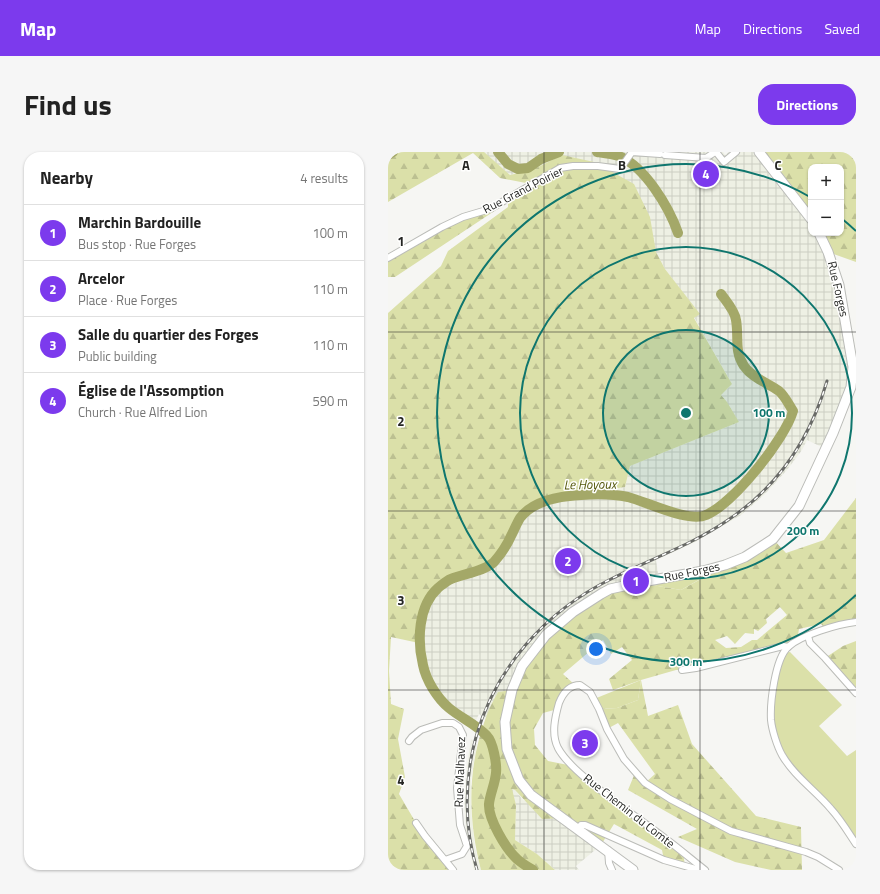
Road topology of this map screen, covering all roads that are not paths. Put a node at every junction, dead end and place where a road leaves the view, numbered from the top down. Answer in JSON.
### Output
{"nodes":[{"id":1,"x":632,"y":152,"type":"edge"},
{"id":2,"x":715,"y":152,"type":"edge"},
{"id":3,"x":736,"y":152,"type":"edge"},
{"id":4,"x":759,"y":152,"type":"edge"},
{"id":5,"x":808,"y":215,"type":"edge"},
{"id":6,"x":820,"y":236,"type":"edge"},
{"id":7,"x":388,"y":258,"type":"edge"},
{"id":8,"x":856,"y":622,"type":"edge"},
{"id":9,"x":808,"y":636,"type":"junction"},
{"id":10,"x":788,"y":647,"type":"junction"},
{"id":11,"x":682,"y":670,"type":"dead end"},
{"id":12,"x":856,"y":693,"type":"edge"},
{"id":13,"x":409,"y":741,"type":"dead end"},
{"id":14,"x":416,"y":823,"type":"dead end"},
{"id":15,"x":578,"y":828,"type":"junction"},
{"id":16,"x":856,"y":844,"type":"edge"},
{"id":17,"x":608,"y":850,"type":"junction"},
{"id":18,"x":445,"y":860,"type":"junction"},
{"id":19,"x":453,"y":870,"type":"edge"},
{"id":20,"x":612,"y":870,"type":"edge"},
{"id":21,"x":633,"y":870,"type":"edge"},
{"id":22,"x":699,"y":870,"type":"edge"},
{"id":23,"x":705,"y":870,"type":"edge"},
{"id":24,"x":839,"y":870,"type":"edge"}],
"edges":[{"from":1,"to":2,"type":"street"},
{"from":1,"to":7,"type":"street","name":"Rue Grand Poirier"},
{"from":2,"to":3,"type":"street"},
{"from":4,"to":5,"type":"main road"},
{"from":6,"to":15,"type":"main road","name":"Rue Forges"},
{"from":8,"to":9,"type":"street"},
{"from":9,"to":10,"type":"street"},
{"from":9,"to":12,"type":"street"},
{"from":10,"to":11,"type":"street"},
{"from":10,"to":16,"type":"street"},
{"from":13,"to":18,"type":"street","name":"Rue Malhavez"},
{"from":14,"to":18,"type":"street"},
{"from":15,"to":17,"type":"main road","name":"Rue Forges"},
{"from":15,"to":22,"type":"street"},
{"from":17,"to":20,"type":"street"},
{"from":17,"to":21,"type":"main road","name":"Rue Forges"},
{"from":18,"to":19,"type":"street"},
{"from":23,"to":24,"type":"street","name":"Rue Chemin du Comte"}]}
